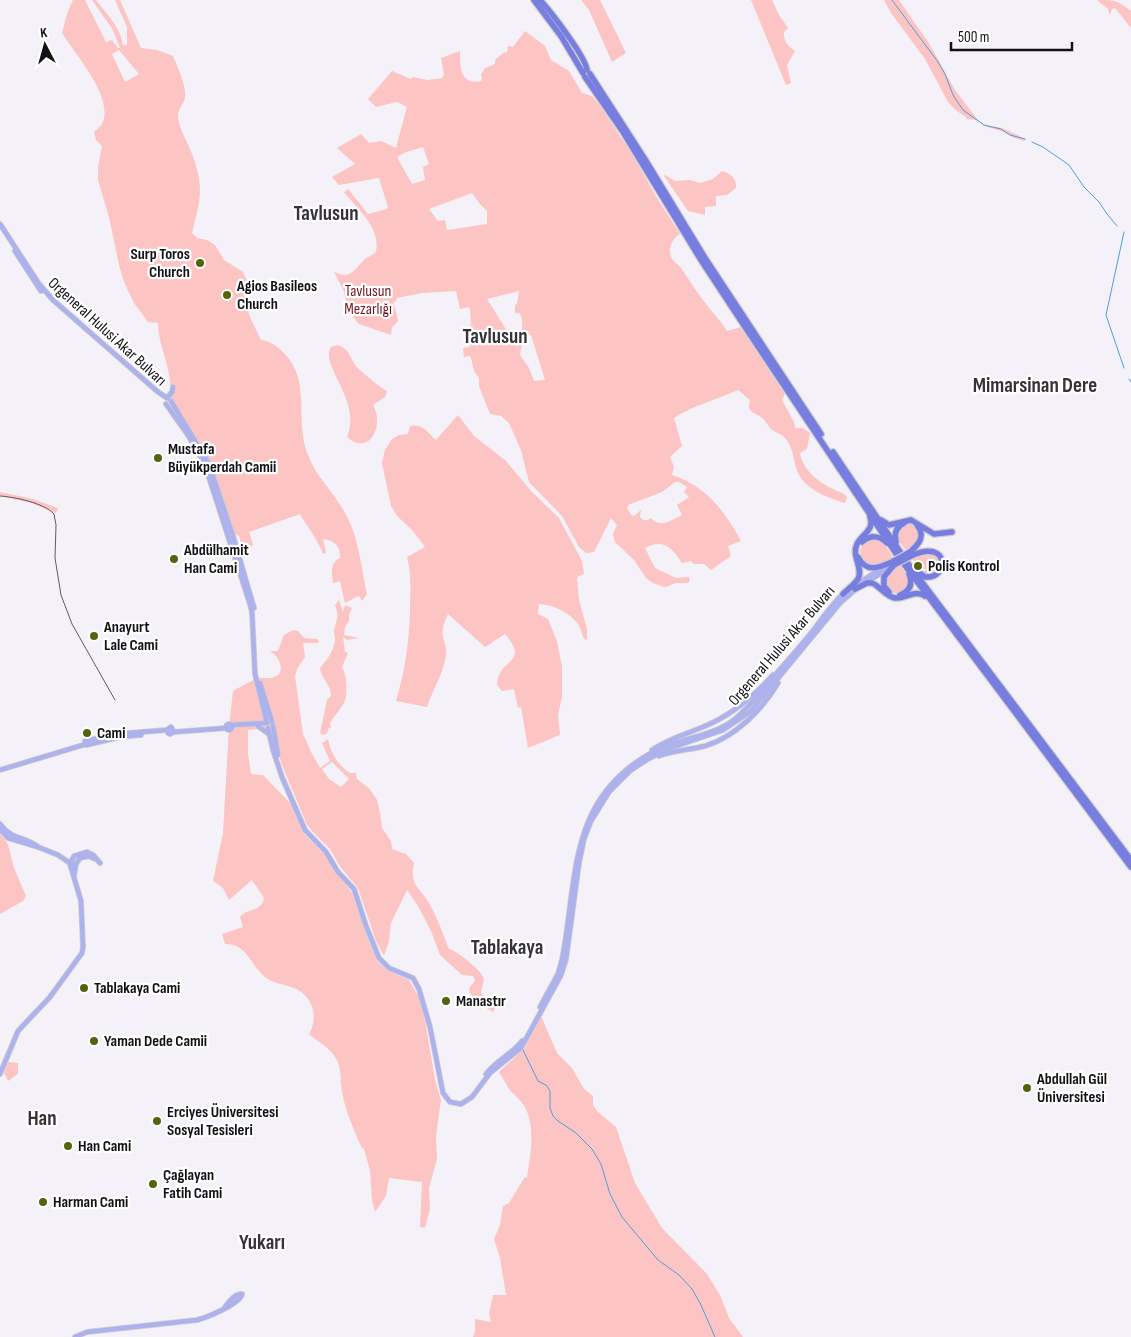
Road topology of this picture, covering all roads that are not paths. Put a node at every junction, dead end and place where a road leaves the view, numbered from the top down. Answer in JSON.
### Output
{"nodes":[{"id":1,"x":534,"y":0,"type":"edge"},
{"id":2,"x":540,"y":0,"type":"edge"},
{"id":3,"x":586,"y":73,"type":"junction"},
{"id":4,"x":0,"y":224,"type":"edge"},
{"id":5,"x":0,"y":229,"type":"edge"},
{"id":6,"x":161,"y":394,"type":"junction"},
{"id":7,"x":167,"y":401,"type":"junction"},
{"id":8,"x":857,"y":496,"type":"junction"},
{"id":9,"x":871,"y":507,"type":"junction"},
{"id":10,"x":952,"y":532,"type":"dead end"},
{"id":11,"x":896,"y":550,"type":"junction"},
{"id":12,"x":911,"y":553,"type":"junction"},
{"id":13,"x":893,"y":564,"type":"junction"},
{"id":14,"x":908,"y":566,"type":"junction"},
{"id":15,"x":855,"y":589,"type":"junction"},
{"id":16,"x":843,"y":594,"type":"junction"},
{"id":17,"x":937,"y":608,"type":"junction"},
{"id":18,"x":784,"y":668,"type":"junction"},
{"id":19,"x":270,"y":725,"type":"junction"},
{"id":20,"x":258,"y":726,"type":"junction"},
{"id":21,"x":229,"y":727,"type":"junction"},
{"id":22,"x":270,"y":736,"type":"junction"},
{"id":23,"x":648,"y":759,"type":"junction"},
{"id":24,"x":639,"y":760,"type":"junction"},
{"id":25,"x":0,"y":769,"type":"edge"},
{"id":26,"x":0,"y":824,"type":"edge"},
{"id":27,"x":0,"y":829,"type":"edge"},
{"id":28,"x":38,"y":847,"type":"junction"},
{"id":29,"x":1131,"y":860,"type":"edge"},
{"id":30,"x":71,"y":861,"type":"junction"},
{"id":31,"x":76,"y":863,"type":"junction"},
{"id":32,"x":1131,"y":867,"type":"edge"},
{"id":33,"x":74,"y":879,"type":"junction"},
{"id":34,"x":540,"y":1009,"type":"junction"},
{"id":35,"x":491,"y":1070,"type":"junction"},
{"id":36,"x":0,"y":1074,"type":"edge"},
{"id":37,"x":235,"y":1288,"type":"dead end"},
{"id":38,"x":234,"y":1297,"type":"junction"},
{"id":39,"x":245,"y":1301,"type":"dead end"},
{"id":40,"x":236,"y":1302,"type":"junction"},
{"id":41,"x":224,"y":1307,"type":"junction"},
{"id":42,"x":75,"y":1337,"type":"edge"}],
"edges":[{"from":1,"to":3,"type":"highway"},
{"from":2,"to":3,"type":"highway"},
{"from":3,"to":8,"type":"highway"},
{"from":3,"to":9,"type":"highway"},
{"from":4,"to":6,"type":"main road","name":"Orgeneral Hulusi Akar Bulvarı"},
{"from":5,"to":7,"type":"main road","name":"Orgeneral Hulusi Akar Bulvarı"},
{"from":6,"to":7,"type":"main road","name":"Orgeneral Hulusi Akar Bulvarı"},
{"from":6,"to":7,"type":"main road"},
{"from":7,"to":19,"type":"main road","name":"Orgeneral Hulusi Akar Bulvarı"},
{"from":8,"to":11,"type":"highway"},
{"from":8,"to":16,"type":"highway"},
{"from":9,"to":10,"type":"highway"},
{"from":9,"to":11,"type":"highway"},
{"from":11,"to":12,"type":"highway"},
{"from":11,"to":13,"type":"highway"},
{"from":11,"to":14,"type":"highway"},
{"from":12,"to":13,"type":"highway","bridge":true},
{"from":12,"to":14,"type":"highway"},
{"from":13,"to":14,"type":"highway"},
{"from":13,"to":15,"type":"main road","name":"Orgeneral Hulusi Akar Bulvarı"},
{"from":13,"to":16,"type":"main road","name":"Orgeneral Hulusi Akar Bulvarı"},
{"from":14,"to":17,"type":"highway"},
{"from":14,"to":29,"type":"highway"},
{"from":15,"to":17,"type":"highway"},
{"from":15,"to":18,"type":"main road","name":"Orgeneral Hulusi Akar Bulvarı"},
{"from":16,"to":18,"type":"main road","name":"Orgeneral Hulusi Akar Bulvarı"},
{"from":17,"to":32,"type":"highway"},
{"from":18,"to":23,"type":"main road","name":"Orgeneral Hulusi Akar Bulvarı"},
{"from":18,"to":23,"type":"main road"},
{"from":18,"to":24,"type":"main road"},
{"from":18,"to":24,"type":"main road","name":"Orgeneral Hulusi Akar Bulvarı"},
{"from":19,"to":20,"type":"main road"},
{"from":19,"to":21,"type":"main road"},
{"from":19,"to":22,"type":"main road","name":"Orgeneral Hulusi Akar Bulvarı"},
{"from":19,"to":35,"type":"main road","name":"Orgeneral Hulusi Akar Bulvarı"},
{"from":20,"to":21,"type":"main road"},
{"from":20,"to":22,"type":"main road"},
{"from":21,"to":25,"type":"main road"},
{"from":22,"to":35,"type":"main road","name":"Orgeneral Hulusi Akar Bulvarı"},
{"from":23,"to":34,"type":"main road","name":"Orgeneral Hulusi Akar Bulvarı"},
{"from":24,"to":34,"type":"main road","name":"Orgeneral Hulusi Akar Bulvarı"},
{"from":26,"to":28,"type":"main road"},
{"from":27,"to":28,"type":"main road"},
{"from":28,"to":30,"type":"main road"},
{"from":30,"to":31,"type":"main road"},
{"from":30,"to":31,"type":"main road"},
{"from":30,"to":33,"type":"main road"},
{"from":31,"to":33,"type":"main road"},
{"from":33,"to":36,"type":"main road"},
{"from":34,"to":35,"type":"main road"},
{"from":37,"to":38,"type":"main road"},
{"from":38,"to":40,"type":"main road"},
{"from":38,"to":41,"type":"main road"},
{"from":39,"to":40,"type":"main road"},
{"from":40,"to":41,"type":"main road"},
{"from":41,"to":42,"type":"main road"}]}
